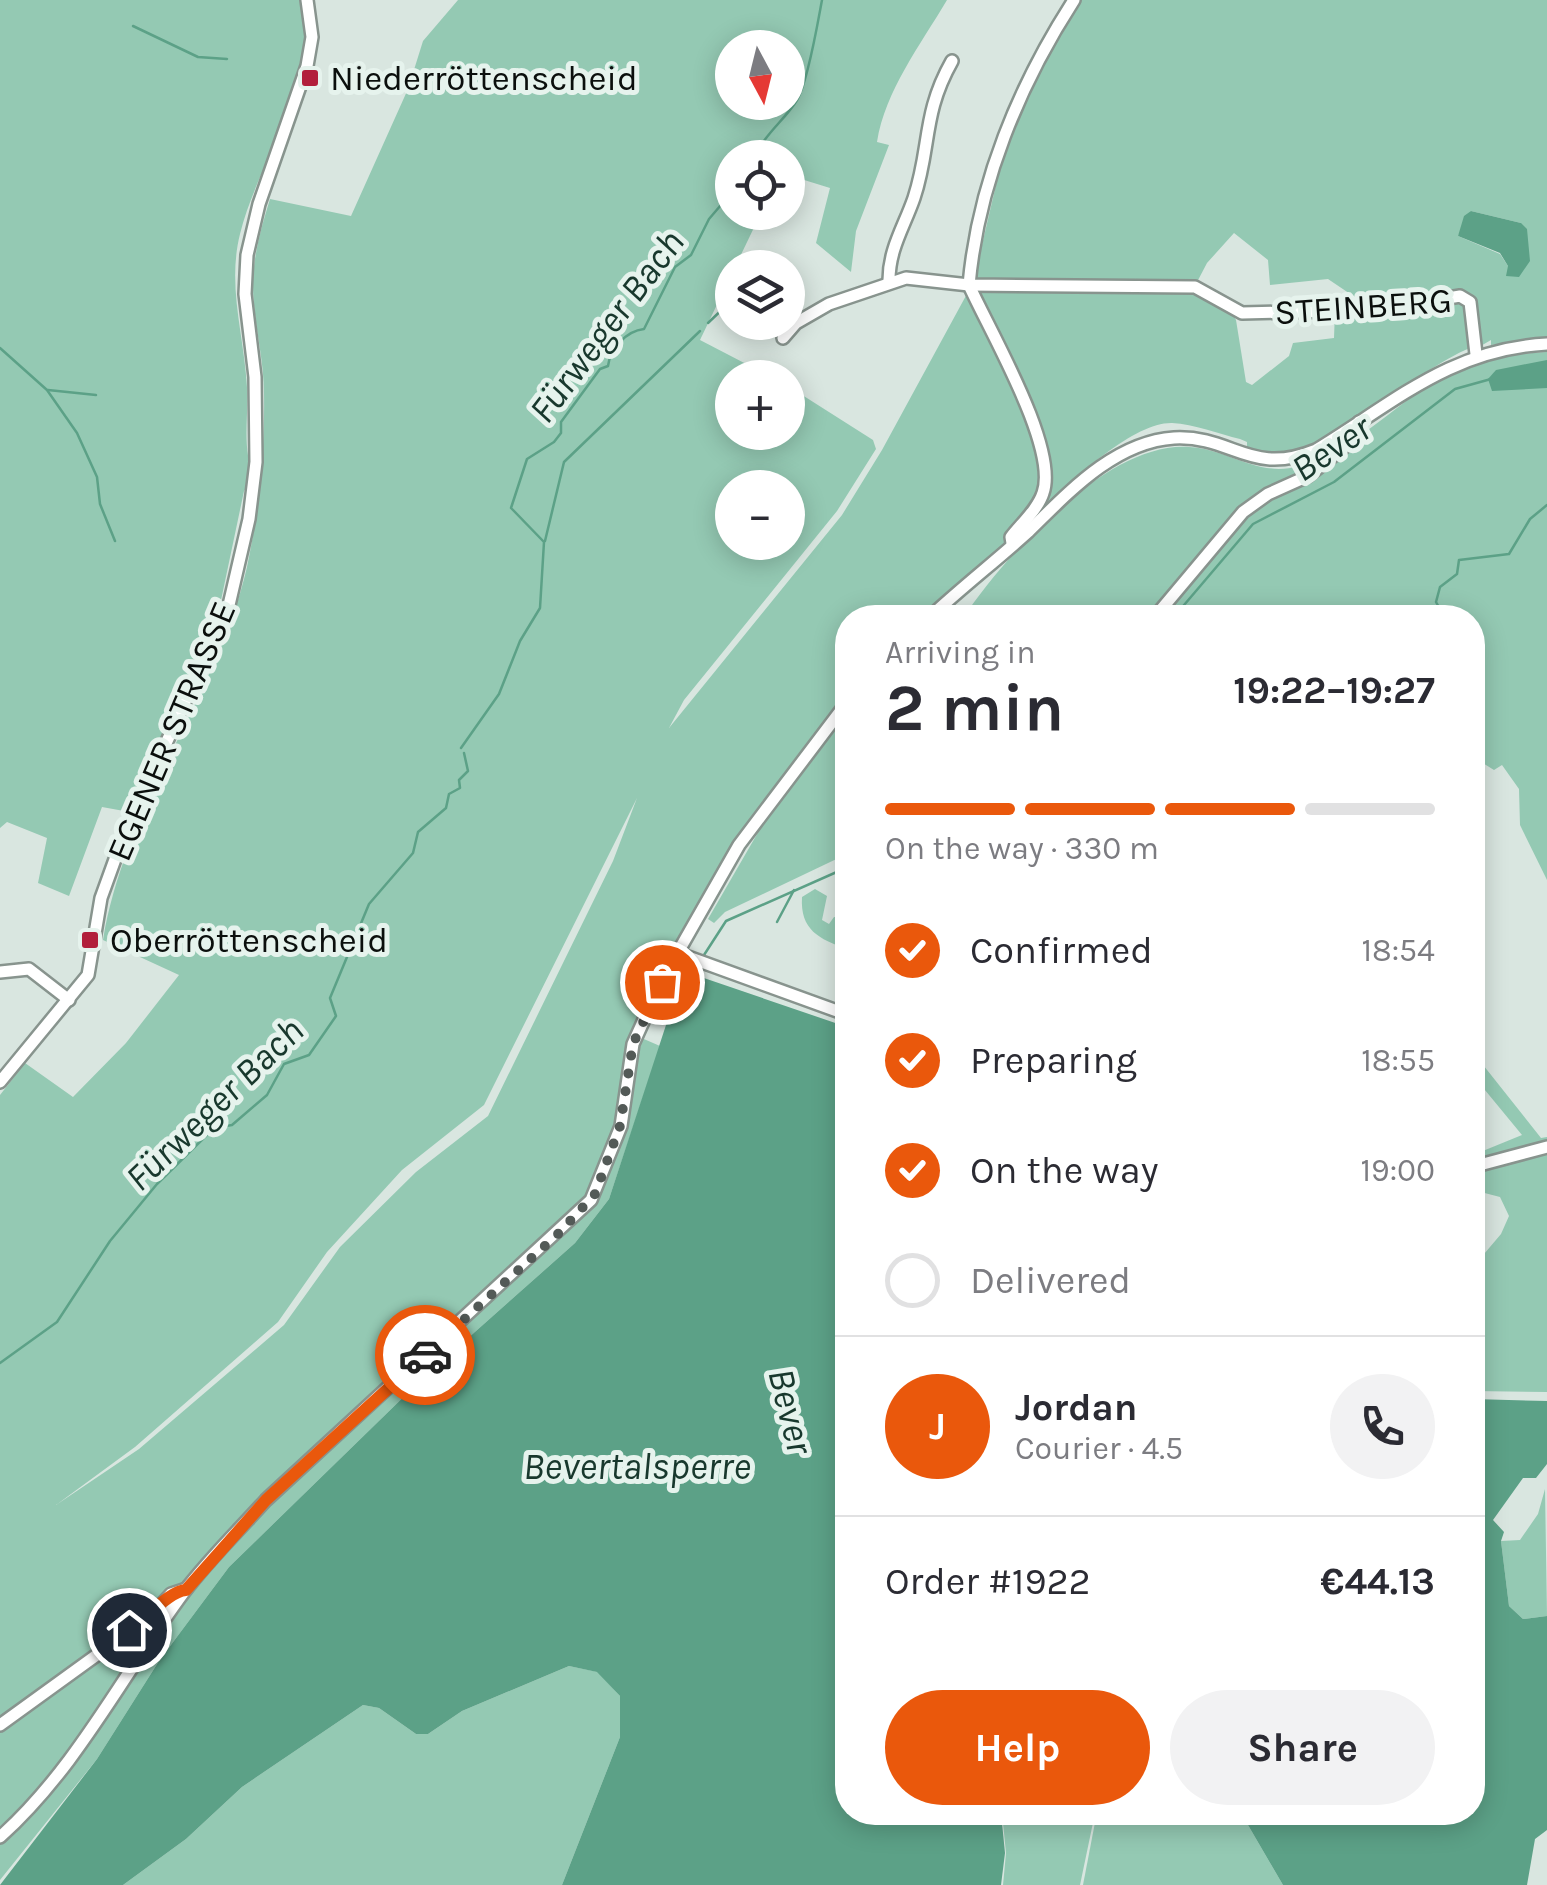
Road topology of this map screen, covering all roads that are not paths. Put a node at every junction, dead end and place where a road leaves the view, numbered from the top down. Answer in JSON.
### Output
{"nodes":[{"id":1,"x":307,"y":0,"type":"edge"},
{"id":2,"x":1074,"y":0,"type":"edge"},
{"id":3,"x":952,"y":62,"type":"dead end"},
{"id":4,"x":889,"y":280,"type":"junction"},
{"id":5,"x":969,"y":285,"type":"junction"},
{"id":6,"x":805,"y":318,"type":"edge"},
{"id":7,"x":1547,"y":344,"type":"edge"},
{"id":8,"x":1476,"y":354,"type":"junction"},
{"id":9,"x":1359,"y":422,"type":"junction"},
{"id":10,"x":1012,"y":543,"type":"junction"},
{"id":11,"x":943,"y":605,"type":"edge"},
{"id":12,"x":1165,"y":605,"type":"edge"},
{"id":13,"x":835,"y":718,"type":"edge"},
{"id":14,"x":677,"y":954,"type":"junction"},
{"id":15,"x":0,"y":972,"type":"edge"},
{"id":16,"x":69,"y":1000,"type":"junction"},
{"id":17,"x":835,"y":1010,"type":"edge"},
{"id":18,"x":0,"y":1082,"type":"edge"},
{"id":19,"x":1547,"y":1147,"type":"edge"},
{"id":20,"x":1485,"y":1164,"type":"edge"},
{"id":21,"x":186,"y":1590,"type":"junction"},
{"id":22,"x":0,"y":1725,"type":"edge"},
{"id":23,"x":0,"y":1837,"type":"edge"}],
"edges":[{"from":1,"to":16,"type":"street","name":"EGENER STRASSE"},
{"from":2,"to":5,"type":"street"},
{"from":3,"to":4,"type":"street"},
{"from":4,"to":5,"type":"street"},
{"from":4,"to":6,"type":"street"},
{"from":5,"to":8,"type":"street","name":"STEINBERG"},
{"from":5,"to":10,"type":"street"},
{"from":7,"to":8,"type":"street"},
{"from":8,"to":9,"type":"street"},
{"from":9,"to":10,"type":"street"},
{"from":9,"to":12,"type":"street"},
{"from":10,"to":11,"type":"street"},
{"from":13,"to":14,"type":"street"},
{"from":14,"to":17,"type":"street"},
{"from":14,"to":21,"type":"street"},
{"from":15,"to":16,"type":"street"},
{"from":16,"to":18,"type":"street","name":"EGENER STRASSE"},
{"from":19,"to":20,"type":"street"},
{"from":21,"to":22,"type":"street"},
{"from":21,"to":23,"type":"street"}]}
